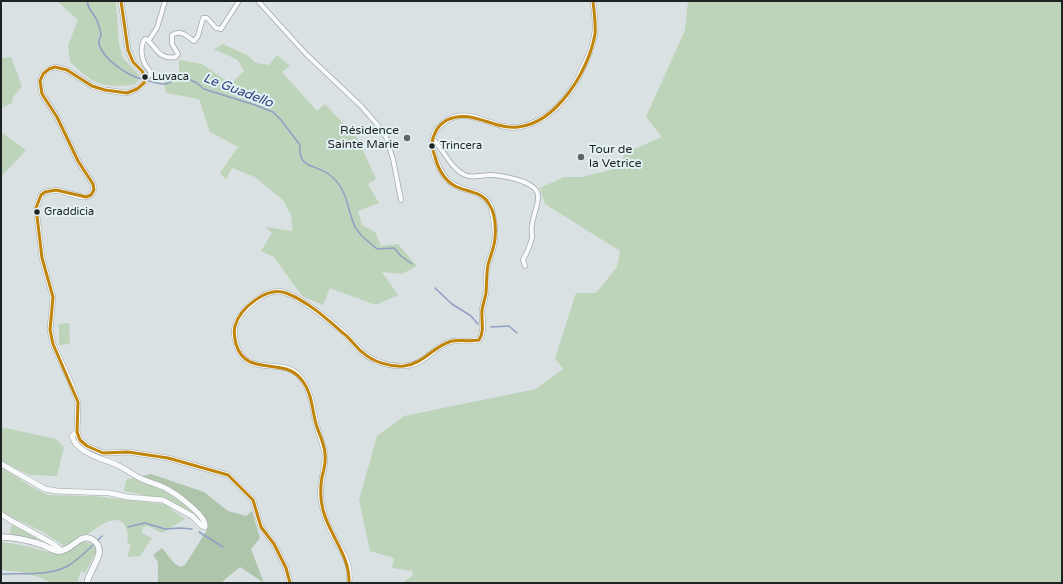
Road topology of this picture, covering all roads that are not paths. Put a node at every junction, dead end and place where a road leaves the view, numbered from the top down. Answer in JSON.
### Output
{"nodes":[{"id":1,"x":122,"y":1,"type":"edge"},
{"id":2,"x":165,"y":1,"type":"edge"},
{"id":3,"x":239,"y":1,"type":"edge"},
{"id":4,"x":258,"y":1,"type":"edge"},
{"id":5,"x":593,"y":1,"type":"edge"},
{"id":6,"x":149,"y":40,"type":"junction"},
{"id":7,"x":145,"y":77,"type":"junction"},
{"id":8,"x":433,"y":139,"type":"junction"},
{"id":9,"x":401,"y":200,"type":"dead end"},
{"id":10,"x":525,"y":266,"type":"dead end"},
{"id":11,"x":77,"y":432,"type":"junction"},
{"id":12,"x":1,"y":464,"type":"edge"},
{"id":13,"x":1,"y":514,"type":"edge"},
{"id":14,"x":1,"y":537,"type":"edge"},
{"id":15,"x":62,"y":550,"type":"junction"},
{"id":16,"x":87,"y":583,"type":"edge"},
{"id":17,"x":290,"y":583,"type":"edge"},
{"id":18,"x":349,"y":583,"type":"edge"}],
"edges":[{"from":1,"to":7,"type":"street"},
{"from":2,"to":6,"type":"street"},
{"from":3,"to":6,"type":"street"},
{"from":4,"to":9,"type":"street"},
{"from":5,"to":8,"type":"street"},
{"from":6,"to":7,"type":"street"},
{"from":7,"to":11,"type":"street"},
{"from":8,"to":10,"type":"street"},
{"from":8,"to":18,"type":"street"},
{"from":11,"to":12,"type":"street"},
{"from":11,"to":17,"type":"street"},
{"from":13,"to":15,"type":"street"},
{"from":14,"to":15,"type":"main road"},
{"from":15,"to":16,"type":"main road"}]}
